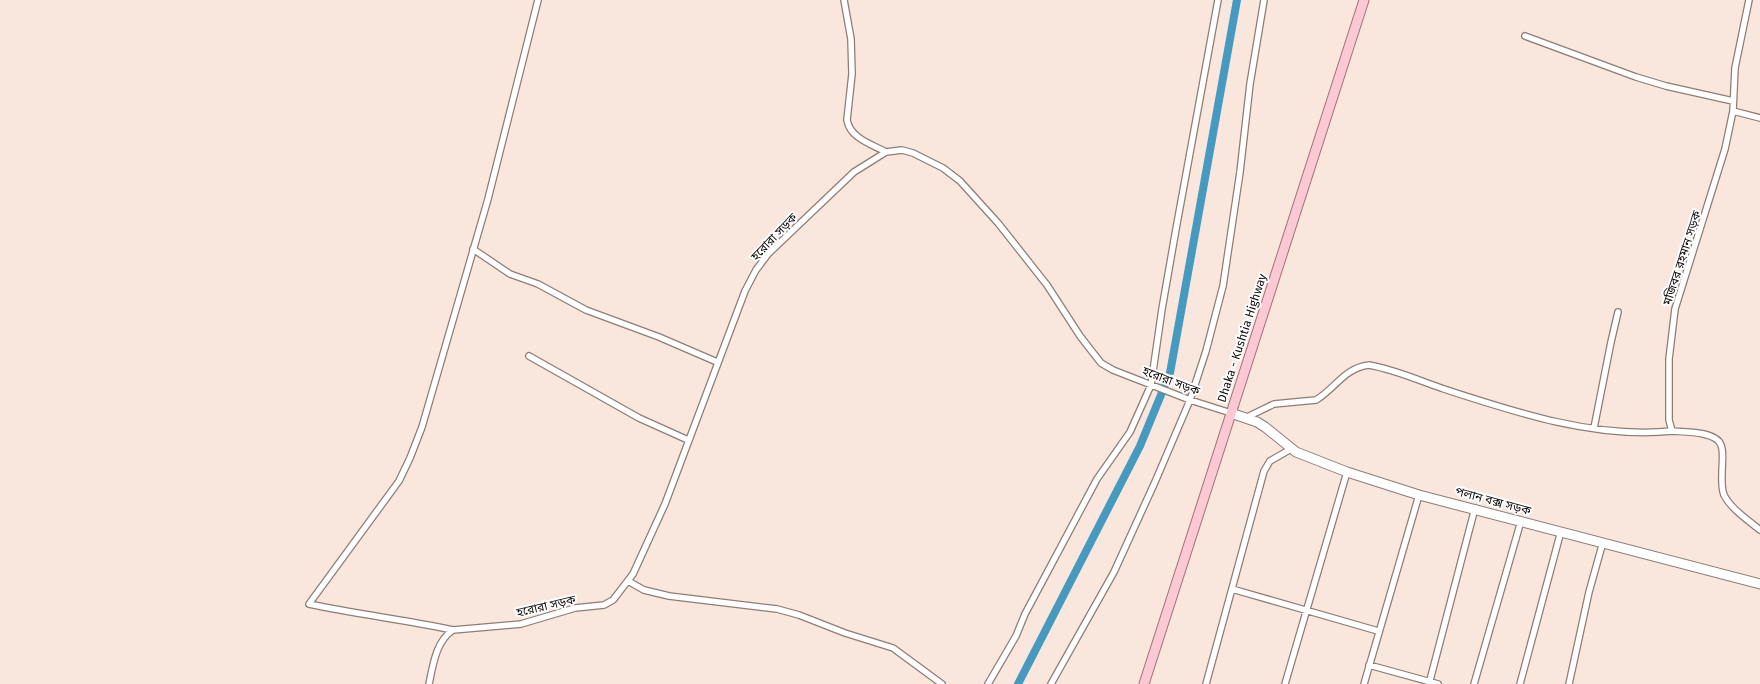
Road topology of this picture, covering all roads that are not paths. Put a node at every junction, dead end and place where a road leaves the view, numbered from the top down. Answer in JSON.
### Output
{"nodes":[{"id":1,"x":538,"y":0,"type":"edge"},
{"id":2,"x":844,"y":0,"type":"edge"},
{"id":3,"x":1218,"y":0,"type":"edge"},
{"id":4,"x":1264,"y":0,"type":"edge"},
{"id":5,"x":1364,"y":0,"type":"edge"},
{"id":6,"x":1749,"y":0,"type":"edge"},
{"id":7,"x":1525,"y":36,"type":"dead end"},
{"id":8,"x":1733,"y":101,"type":"junction"},
{"id":9,"x":1733,"y":111,"type":"junction"},
{"id":10,"x":1760,"y":118,"type":"edge"},
{"id":11,"x":886,"y":152,"type":"junction"},
{"id":12,"x":473,"y":249,"type":"junction"},
{"id":13,"x":1618,"y":312,"type":"dead end"},
{"id":14,"x":529,"y":356,"type":"dead end"},
{"id":15,"x":717,"y":362,"type":"junction"},
{"id":16,"x":1153,"y":385,"type":"junction"},
{"id":17,"x":1190,"y":400,"type":"junction"},
{"id":18,"x":1231,"y":413,"type":"junction"},
{"id":19,"x":1246,"y":418,"type":"junction"},
{"id":20,"x":1594,"y":428,"type":"junction"},
{"id":21,"x":1672,"y":432,"type":"junction"},
{"id":22,"x":688,"y":440,"type":"junction"},
{"id":23,"x":1291,"y":449,"type":"junction"},
{"id":24,"x":1347,"y":472,"type":"junction"},
{"id":25,"x":1419,"y":494,"type":"junction"},
{"id":26,"x":1475,"y":508,"type":"junction"},
{"id":27,"x":1521,"y":521,"type":"junction"},
{"id":28,"x":1760,"y":530,"type":"edge"},
{"id":29,"x":1561,"y":531,"type":"junction"},
{"id":30,"x":1603,"y":542,"type":"junction"},
{"id":31,"x":628,"y":581,"type":"junction"},
{"id":32,"x":1760,"y":584,"type":"edge"},
{"id":33,"x":1232,"y":589,"type":"junction"},
{"id":34,"x":1307,"y":611,"type":"junction"},
{"id":35,"x":453,"y":630,"type":"junction"},
{"id":36,"x":1378,"y":631,"type":"junction"},
{"id":37,"x":1369,"y":665,"type":"junction"},
{"id":38,"x":1430,"y":683,"type":"edge"},
{"id":39,"x":430,"y":684,"type":"edge"},
{"id":40,"x":942,"y":684,"type":"edge"},
{"id":41,"x":988,"y":684,"type":"edge"},
{"id":42,"x":1051,"y":684,"type":"edge"},
{"id":43,"x":1144,"y":684,"type":"edge"},
{"id":44,"x":1206,"y":684,"type":"edge"},
{"id":45,"x":1285,"y":684,"type":"edge"},
{"id":46,"x":1364,"y":684,"type":"edge"},
{"id":47,"x":1438,"y":684,"type":"edge"},
{"id":48,"x":1474,"y":684,"type":"edge"},
{"id":49,"x":1520,"y":684,"type":"edge"},
{"id":50,"x":1569,"y":684,"type":"edge"}],
"edges":[{"from":1,"to":12,"type":"street"},
{"from":2,"to":11,"type":"street"},
{"from":3,"to":16,"type":"street"},
{"from":4,"to":17,"type":"street"},
{"from":5,"to":18,"type":"main road","name":"Dhaka - Kushtia Highway"},
{"from":6,"to":8,"type":"street","name":"মজিবর রহমান সড়ক"},
{"from":7,"to":8,"type":"street"},
{"from":8,"to":9,"type":"street","name":"মজিবর রহমান সড়ক"},
{"from":9,"to":10,"type":"street"},
{"from":9,"to":21,"type":"street","name":"মজিবর রহমান সড়ক"},
{"from":11,"to":15,"type":"street","name":"হরোরা সড়ক"},
{"from":11,"to":16,"type":"street","name":"হরোরা সড়ক"},
{"from":12,"to":15,"type":"street"},
{"from":12,"to":35,"type":"street","name":"হরোরা সড়ক"},
{"from":13,"to":20,"type":"street"},
{"from":14,"to":22,"type":"street"},
{"from":15,"to":22,"type":"street","name":"হরোরা সড়ক"},
{"from":16,"to":17,"type":"street","name":"হরোরা সড়ক"},
{"from":16,"to":41,"type":"street"},
{"from":17,"to":18,"type":"street","name":"হরোরা সড়ক"},
{"from":17,"to":42,"type":"street"},
{"from":18,"to":19,"type":"main road","name":"পলান বক্স সড়ক"},
{"from":18,"to":43,"type":"main road","name":"Dhaka - Kushtia Highway"},
{"from":19,"to":20,"type":"street"},
{"from":19,"to":23,"type":"main road","name":"পলান বক্স সড়ক"},
{"from":20,"to":21,"type":"street"},
{"from":21,"to":28,"type":"street"},
{"from":22,"to":31,"type":"street","name":"হরোরা সড়ক"},
{"from":23,"to":24,"type":"main road","name":"পলান বক্স সড়ক"},
{"from":23,"to":33,"type":"street"},
{"from":24,"to":25,"type":"main road","name":"পলান বক্স সড়ক"},
{"from":24,"to":34,"type":"street"},
{"from":25,"to":26,"type":"main road","name":"পলান বক্স সড়ক"},
{"from":25,"to":36,"type":"street"},
{"from":26,"to":27,"type":"main road","name":"পলান বক্স সড়ক"},
{"from":26,"to":38,"type":"street"},
{"from":27,"to":29,"type":"main road","name":"পলান বক্স সড়ক"},
{"from":27,"to":48,"type":"street"},
{"from":29,"to":30,"type":"main road","name":"পলান বক্স সড়ক"},
{"from":29,"to":49,"type":"street"},
{"from":30,"to":32,"type":"main road","name":"পলান বক্স সড়ক"},
{"from":30,"to":50,"type":"street"},
{"from":31,"to":35,"type":"street","name":"হরোরা সড়ক"},
{"from":31,"to":40,"type":"street"},
{"from":33,"to":34,"type":"street"},
{"from":33,"to":44,"type":"street"},
{"from":34,"to":36,"type":"street"},
{"from":34,"to":45,"type":"street"},
{"from":35,"to":39,"type":"street"},
{"from":36,"to":37,"type":"street"},
{"from":37,"to":38,"type":"street"},
{"from":37,"to":46,"type":"street"},
{"from":38,"to":47,"type":"street"}]}
